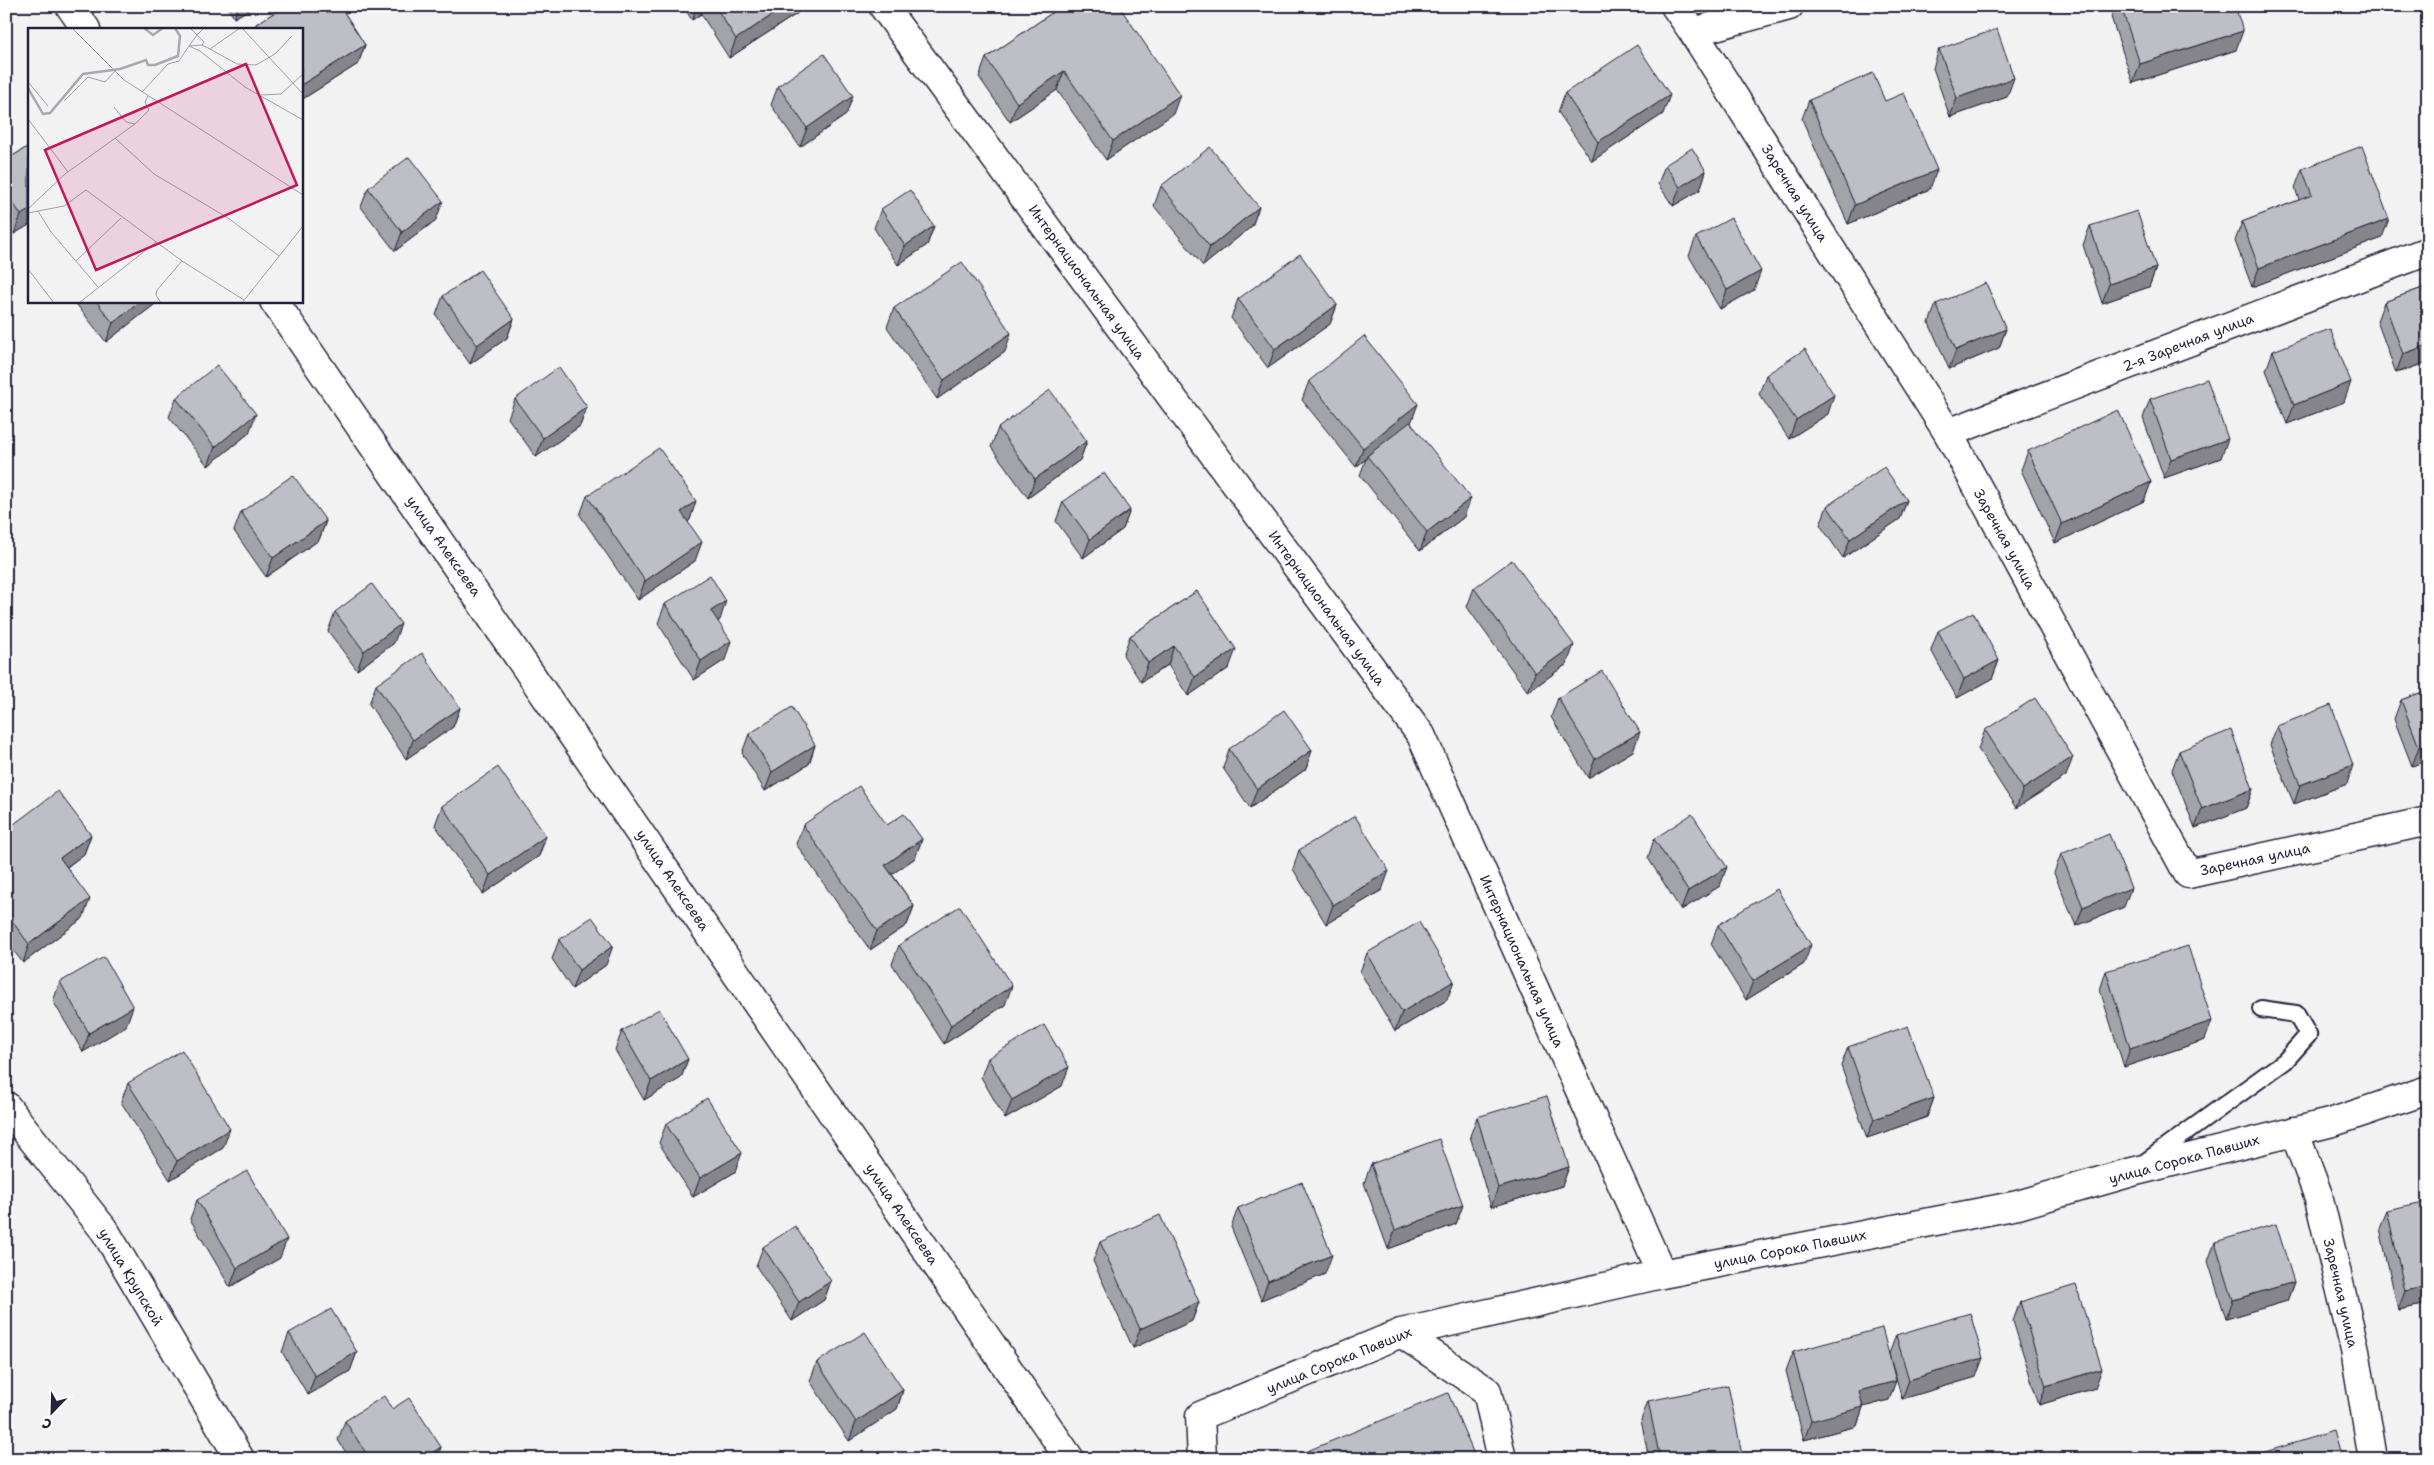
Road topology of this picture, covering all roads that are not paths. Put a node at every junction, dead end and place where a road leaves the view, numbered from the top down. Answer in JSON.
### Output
{"nodes":[{"id":1,"x":70,"y":6,"type":"edge"},
{"id":2,"x":883,"y":6,"type":"edge"},
{"id":3,"x":1675,"y":6,"type":"edge"},
{"id":4,"x":1789,"y":6,"type":"edge"},
{"id":5,"x":85,"y":28,"type":"edge"},
{"id":6,"x":1693,"y":32,"type":"junction"},
{"id":7,"x":2428,"y":251,"type":"edge"},
{"id":8,"x":275,"y":302,"type":"edge"},
{"id":9,"x":1948,"y":433,"type":"junction"},
{"id":10,"x":2428,"y":821,"type":"edge"},
{"id":11,"x":2261,"y":1009,"type":"dead end"},
{"id":12,"x":2428,"y":1090,"type":"edge"},
{"id":13,"x":6,"y":1106,"type":"edge"},
{"id":14,"x":2294,"y":1131,"type":"junction"},
{"id":15,"x":2132,"y":1172,"type":"junction"},
{"id":16,"x":1662,"y":1274,"type":"junction"},
{"id":17,"x":1401,"y":1332,"type":"junction"},
{"id":18,"x":240,"y":1459,"type":"edge"},
{"id":19,"x":1070,"y":1459,"type":"edge"},
{"id":20,"x":1202,"y":1459,"type":"edge"},
{"id":21,"x":1502,"y":1459,"type":"edge"},
{"id":22,"x":2373,"y":1459,"type":"edge"}],
"edges":[{"from":1,"to":5,"type":"street"},
{"from":2,"to":16,"type":"street","name":"Интернациональная улица"},
{"from":3,"to":6,"type":"street","name":"Заречная улица"},
{"from":4,"to":6,"type":"street"},
{"from":6,"to":9,"type":"street","name":"Заречная улица"},
{"from":7,"to":9,"type":"street","name":"2-я Заречная улица"},
{"from":8,"to":19,"type":"street","name":"улица Алексеева"},
{"from":9,"to":10,"type":"street","name":"Заречная улица"},
{"from":11,"to":15,"type":"lane"},
{"from":12,"to":14,"type":"street","name":"улица Сорока Павших"},
{"from":13,"to":18,"type":"street","name":"улица Крупской"},
{"from":14,"to":15,"type":"street","name":"улица Сорока Павших"},
{"from":14,"to":22,"type":"street","name":"Заречная улица"},
{"from":15,"to":16,"type":"street","name":"улица Сорока Павших"},
{"from":16,"to":17,"type":"street","name":"улица Сорока Павших"},
{"from":17,"to":20,"type":"street","name":"улица Сорока Павших"},
{"from":17,"to":21,"type":"street"}]}
